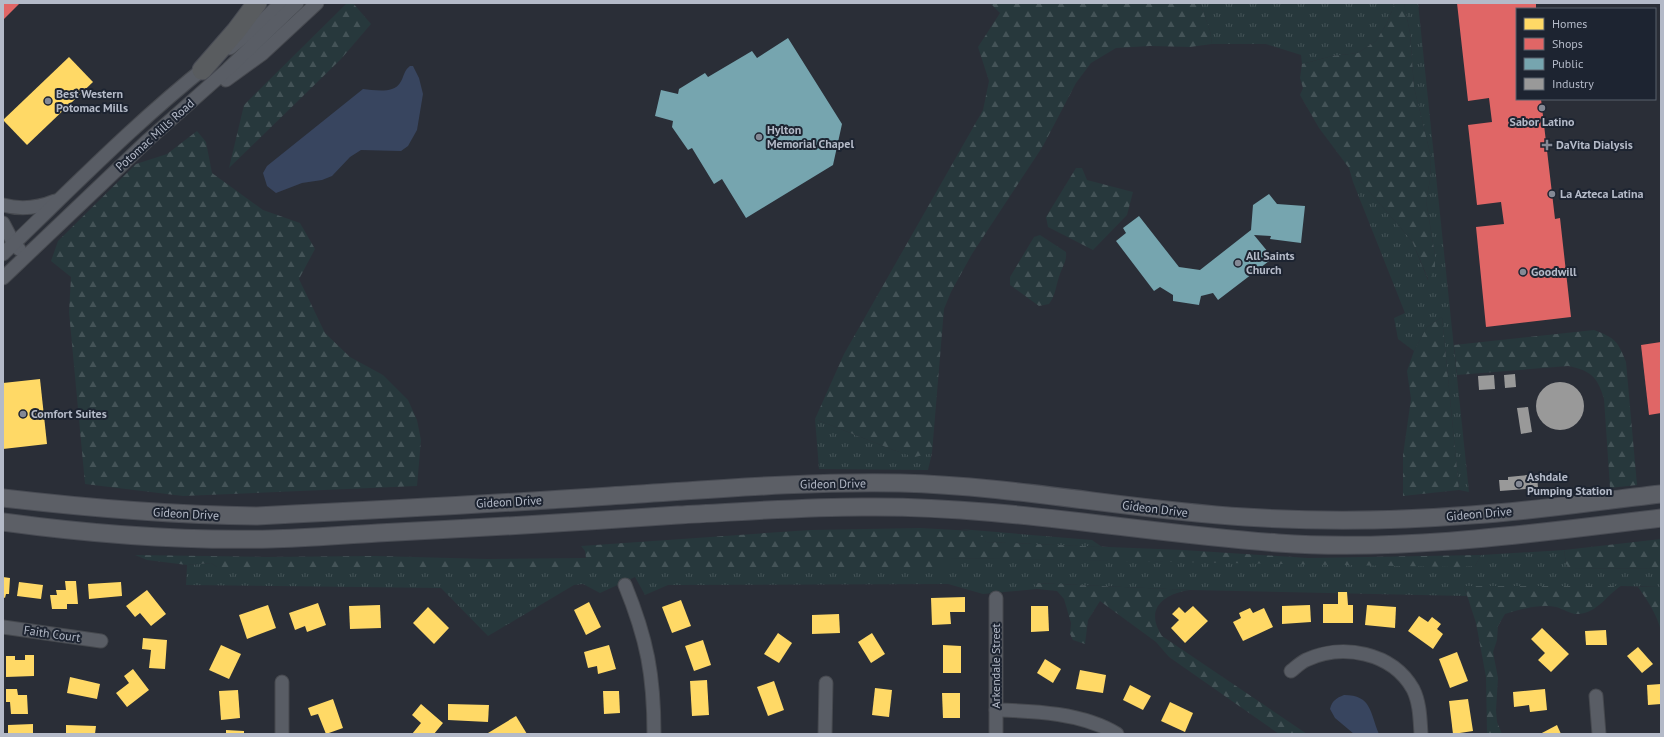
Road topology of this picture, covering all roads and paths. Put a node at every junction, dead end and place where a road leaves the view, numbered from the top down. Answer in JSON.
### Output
{"nodes":[{"id":1,"x":257,"y":3,"type":"edge"},
{"id":2,"x":281,"y":3,"type":"edge"},
{"id":3,"x":297,"y":3,"type":"edge"},
{"id":4,"x":317,"y":3,"type":"edge"},
{"id":5,"x":202,"y":70,"type":"junction"},
{"id":6,"x":185,"y":108,"type":"junction"},
{"id":7,"x":61,"y":199,"type":"junction"},
{"id":8,"x":3,"y":206,"type":"edge"},
{"id":9,"x":3,"y":224,"type":"edge"},
{"id":10,"x":8,"y":243,"type":"edge"},
{"id":11,"x":3,"y":254,"type":"edge"},
{"id":12,"x":26,"y":256,"type":"junction"},
{"id":13,"x":3,"y":278,"type":"edge"},
{"id":14,"x":1661,"y":494,"type":"edge"},
{"id":15,"x":3,"y":498,"type":"edge"},
{"id":16,"x":441,"y":506,"type":"junction"},
{"id":17,"x":1661,"y":518,"type":"edge"},
{"id":18,"x":3,"y":522,"type":"edge"},
{"id":19,"x":442,"y":530,"type":"junction"},
{"id":20,"x":625,"y":585,"type":"dead end"},
{"id":21,"x":996,"y":598,"type":"dead end"},
{"id":22,"x":3,"y":627,"type":"edge"},
{"id":23,"x":101,"y":641,"type":"dead end"},
{"id":24,"x":1291,"y":671,"type":"dead end"},
{"id":25,"x":282,"y":682,"type":"dead end"},
{"id":26,"x":826,"y":683,"type":"dead end"},
{"id":27,"x":1596,"y":696,"type":"dead end"},
{"id":28,"x":996,"y":710,"type":"junction"},
{"id":29,"x":282,"y":734,"type":"edge"},
{"id":30,"x":654,"y":734,"type":"edge"},
{"id":31,"x":825,"y":734,"type":"edge"},
{"id":32,"x":996,"y":734,"type":"edge"},
{"id":33,"x":1117,"y":734,"type":"edge"},
{"id":34,"x":1421,"y":734,"type":"edge"},
{"id":35,"x":1599,"y":734,"type":"edge"}],
"edges":[{"from":1,"to":5,"type":"highway"},
{"from":2,"to":5,"type":"street","name":"Potomac Mills Road"},
{"from":3,"to":6,"type":"street","name":"Potomac Mills Road"},
{"from":4,"to":6,"type":"street"},
{"from":5,"to":7,"type":"street","name":"Potomac Mills Road"},
{"from":6,"to":12,"type":"street","name":"Potomac Mills Road"},
{"from":7,"to":8,"type":"street"},
{"from":7,"to":10,"type":"street","name":"Potomac Mills Road"},
{"from":9,"to":10,"type":"street"},
{"from":10,"to":11,"type":"street","name":"Potomac Mills Road"},
{"from":10,"to":12,"type":"street"},
{"from":12,"to":13,"type":"street","name":"Potomac Mills Road"},
{"from":14,"to":16,"type":"main road","name":"Gideon Drive"},
{"from":15,"to":16,"type":"main road","name":"Gideon Drive"},
{"from":16,"to":19,"type":"main road"},
{"from":17,"to":19,"type":"main road","name":"Gideon Drive"},
{"from":18,"to":19,"type":"main road","name":"Gideon Drive"},
{"from":20,"to":30,"type":"street"},
{"from":21,"to":28,"type":"street","name":"Arkendale Street"},
{"from":22,"to":23,"type":"street","name":"Faith Court"},
{"from":24,"to":34,"type":"street"},
{"from":25,"to":29,"type":"street"},
{"from":26,"to":31,"type":"street"},
{"from":27,"to":35,"type":"street"},
{"from":28,"to":32,"type":"street","name":"Arkendale Street"},
{"from":28,"to":33,"type":"street"}]}
